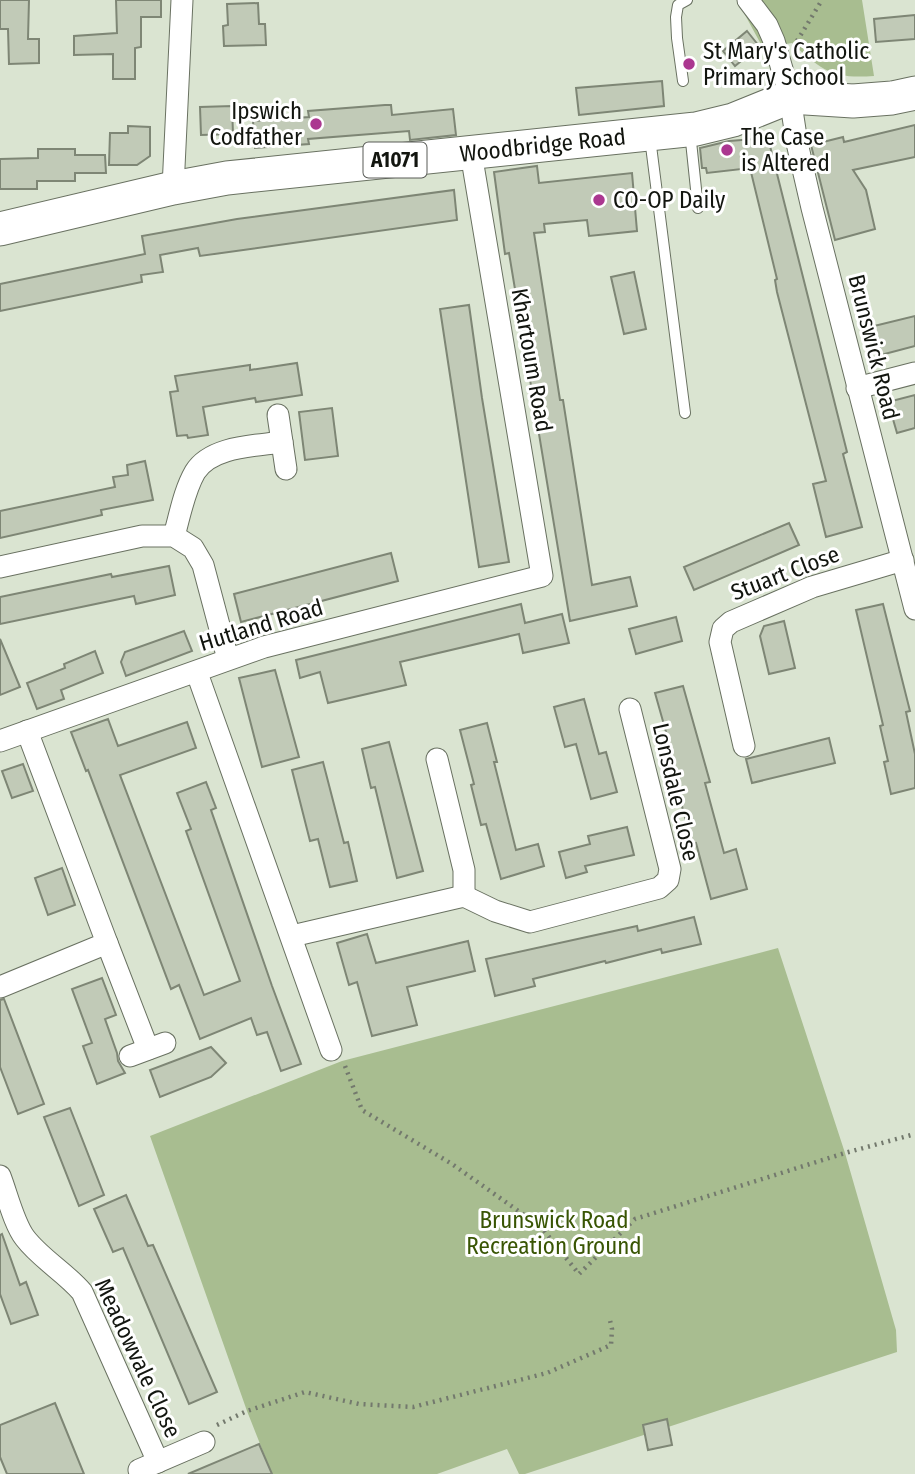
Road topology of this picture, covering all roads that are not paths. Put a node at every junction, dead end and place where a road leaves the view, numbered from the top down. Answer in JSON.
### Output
{"nodes":[{"id":1,"x":182,"y":0,"type":"edge"},
{"id":2,"x":687,"y":0,"type":"edge"},
{"id":3,"x":748,"y":0,"type":"edge"},
{"id":4,"x":683,"y":81,"type":"dead end"},
{"id":5,"x":915,"y":93,"type":"edge"},
{"id":6,"x":790,"y":97,"type":"junction"},
{"id":7,"x":690,"y":129,"type":"junction"},
{"id":8,"x":650,"y":135,"type":"junction"},
{"id":9,"x":471,"y":153,"type":"junction"},
{"id":10,"x":173,"y":188,"type":"junction"},
{"id":11,"x":698,"y":208,"type":"dead end"},
{"id":12,"x":0,"y":229,"type":"edge"},
{"id":13,"x":915,"y":373,"type":"edge"},
{"id":14,"x":857,"y":388,"type":"junction"},
{"id":15,"x":685,"y":413,"type":"dead end"},
{"id":16,"x":278,"y":415,"type":"dead end"},
{"id":17,"x":282,"y":442,"type":"junction"},
{"id":18,"x":286,"y":469,"type":"dead end"},
{"id":19,"x":174,"y":536,"type":"junction"},
{"id":20,"x":903,"y":561,"type":"junction"},
{"id":21,"x":0,"y":567,"type":"edge"},
{"id":22,"x":542,"y":576,"type":"joint"},
{"id":23,"x":915,"y":608,"type":"edge"},
{"id":24,"x":228,"y":659,"type":"junction"},
{"id":25,"x":197,"y":673,"type":"junction"},
{"id":26,"x":630,"y":709,"type":"dead end"},
{"id":27,"x":27,"y":731,"type":"junction"},
{"id":28,"x":0,"y":741,"type":"edge"},
{"id":29,"x":744,"y":746,"type":"dead end"},
{"id":30,"x":436,"y":759,"type":"dead end"},
{"id":31,"x":464,"y":896,"type":"junction"},
{"id":32,"x":292,"y":936,"type":"junction"},
{"id":33,"x":107,"y":943,"type":"junction"},
{"id":34,"x":0,"y":987,"type":"edge"},
{"id":35,"x":148,"y":1049,"type":"dead end"},
{"id":36,"x":331,"y":1050,"type":"road end"},
{"id":37,"x":0,"y":1176,"type":"edge"},
{"id":38,"x":204,"y":1442,"type":"road end"}],
"edges":[{"from":1,"to":10,"type":"street"},
{"from":2,"to":4,"type":"lane"},
{"from":3,"to":6,"type":"street","name":"Brunswick Road"},
{"from":5,"to":6,"type":"main road","number":"A1071"},
{"from":6,"to":7,"type":"main road","name":"Woodbridge Road","number":"A1071"},
{"from":6,"to":14,"type":"street","name":"Brunswick Road"},
{"from":7,"to":8,"type":"main road","name":"Woodbridge Road","number":"A1071"},
{"from":7,"to":11,"type":"lane"},
{"from":8,"to":9,"type":"main road","name":"Woodbridge Road","number":"A1071"},
{"from":8,"to":15,"type":"lane"},
{"from":9,"to":10,"type":"main road","name":"Woodbridge Road","number":"A1071"},
{"from":9,"to":22,"type":"street","name":"Khartoum Road"},
{"from":10,"to":12,"type":"main road","name":"Woodbridge Road","number":"A1071"},
{"from":13,"to":14,"type":"street"},
{"from":14,"to":20,"type":"street","name":"Brunswick Road"},
{"from":16,"to":17,"type":"street"},
{"from":17,"to":18,"type":"street"},
{"from":17,"to":19,"type":"street"},
{"from":19,"to":21,"type":"street"},
{"from":19,"to":24,"type":"street"},
{"from":20,"to":23,"type":"street","name":"Brunswick Road"},
{"from":20,"to":29,"type":"street","name":"Stuart Close"},
{"from":22,"to":24,"type":"street","name":"Hutland Road"},
{"from":24,"to":25,"type":"street","name":"Hutland Road"},
{"from":25,"to":27,"type":"street","name":"Hutland Road"},
{"from":25,"to":32,"type":"street"},
{"from":26,"to":31,"type":"street","name":"Lonsdale Close"},
{"from":27,"to":28,"type":"street","name":"Hutland Road"},
{"from":27,"to":33,"type":"street"},
{"from":30,"to":31,"type":"street"},
{"from":31,"to":32,"type":"street"},
{"from":32,"to":36,"type":"street"},
{"from":33,"to":34,"type":"street"},
{"from":33,"to":35,"type":"street"},
{"from":37,"to":38,"type":"street","name":"Meadowvale Close"}]}
